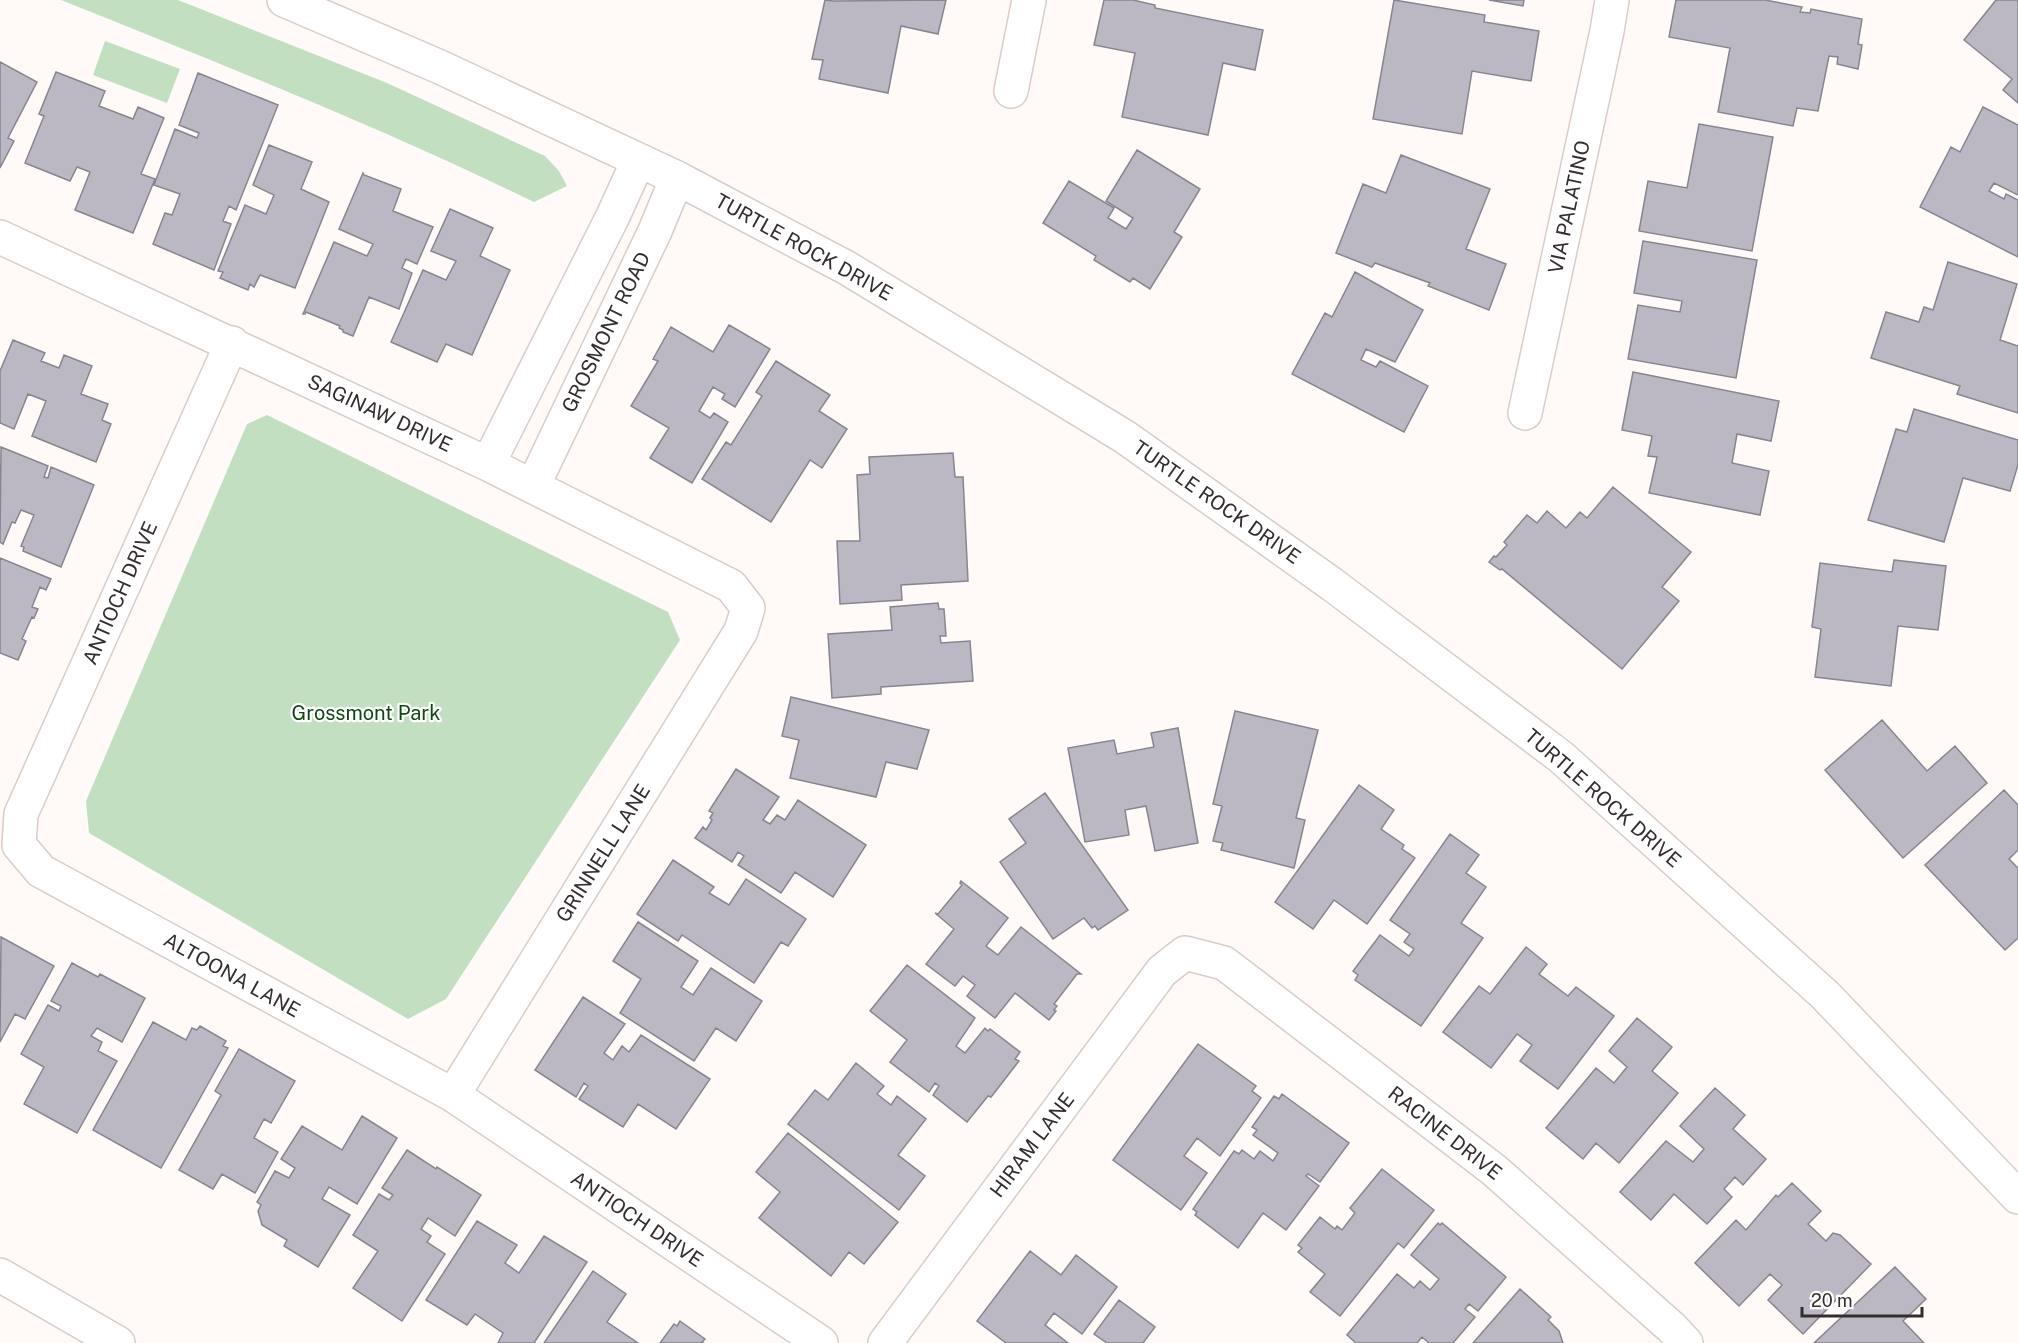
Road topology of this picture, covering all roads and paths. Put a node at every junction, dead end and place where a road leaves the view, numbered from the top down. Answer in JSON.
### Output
{"nodes":[{"id":1,"x":284,"y":0,"type":"edge"},
{"id":2,"x":1029,"y":0,"type":"edge"},
{"id":3,"x":1612,"y":0,"type":"edge"},
{"id":4,"x":1011,"y":91,"type":"dead end"},
{"id":5,"x":638,"y":161,"type":"junction"},
{"id":6,"x":677,"y":178,"type":"junction"},
{"id":7,"x":0,"y":237,"type":"edge"},
{"id":8,"x":232,"y":343,"type":"junction"},
{"id":9,"x":1525,"y":413,"type":"dead end"},
{"id":10,"x":488,"y":464,"type":"junction"},
{"id":11,"x":533,"y":486,"type":"junction"},
{"id":12,"x":748,"y":608,"type":"joint"},
{"id":13,"x":19,"y":845,"type":"joint"},
{"id":14,"x":1185,"y":953,"type":"joint"},
{"id":15,"x":453,"y":1095,"type":"junction"},
{"id":16,"x":2018,"y":1197,"type":"edge"},
{"id":17,"x":0,"y":1275,"type":"edge"},
{"id":18,"x":118,"y":1343,"type":"edge"},
{"id":19,"x":821,"y":1343,"type":"edge"},
{"id":20,"x":885,"y":1343,"type":"edge"},
{"id":21,"x":1686,"y":1343,"type":"edge"}],
"edges":[{"from":1,"to":5,"type":"street","name":"TURTLE ROCK DRIVE"},
{"from":2,"to":4,"type":"street"},
{"from":3,"to":9,"type":"street","name":"VIA PALATINO"},
{"from":5,"to":6,"type":"street","name":"TURTLE ROCK DRIVE"},
{"from":5,"to":10,"type":"street"},
{"from":6,"to":11,"type":"street","name":"GROSMONT ROAD"},
{"from":6,"to":16,"type":"street","name":"TURTLE ROCK DRIVE"},
{"from":7,"to":8,"type":"street","name":"SAGINAW DRIVE"},
{"from":8,"to":10,"type":"street","name":"SAGINAW DRIVE"},
{"from":8,"to":13,"type":"street","name":"ANTIOCH DRIVE"},
{"from":10,"to":11,"type":"street","name":"SAGINAW DRIVE"},
{"from":11,"to":12,"type":"street","name":"SAGINAW DRIVE"},
{"from":12,"to":15,"type":"street","name":"GRINNELL LANE"},
{"from":13,"to":15,"type":"street","name":"ALTOONA LANE"},
{"from":14,"to":20,"type":"street","name":"HIRAM LANE"},
{"from":14,"to":21,"type":"street","name":"RACINE DRIVE"},
{"from":15,"to":19,"type":"street","name":"ANTIOCH DRIVE"},
{"from":17,"to":18,"type":"street"}]}
